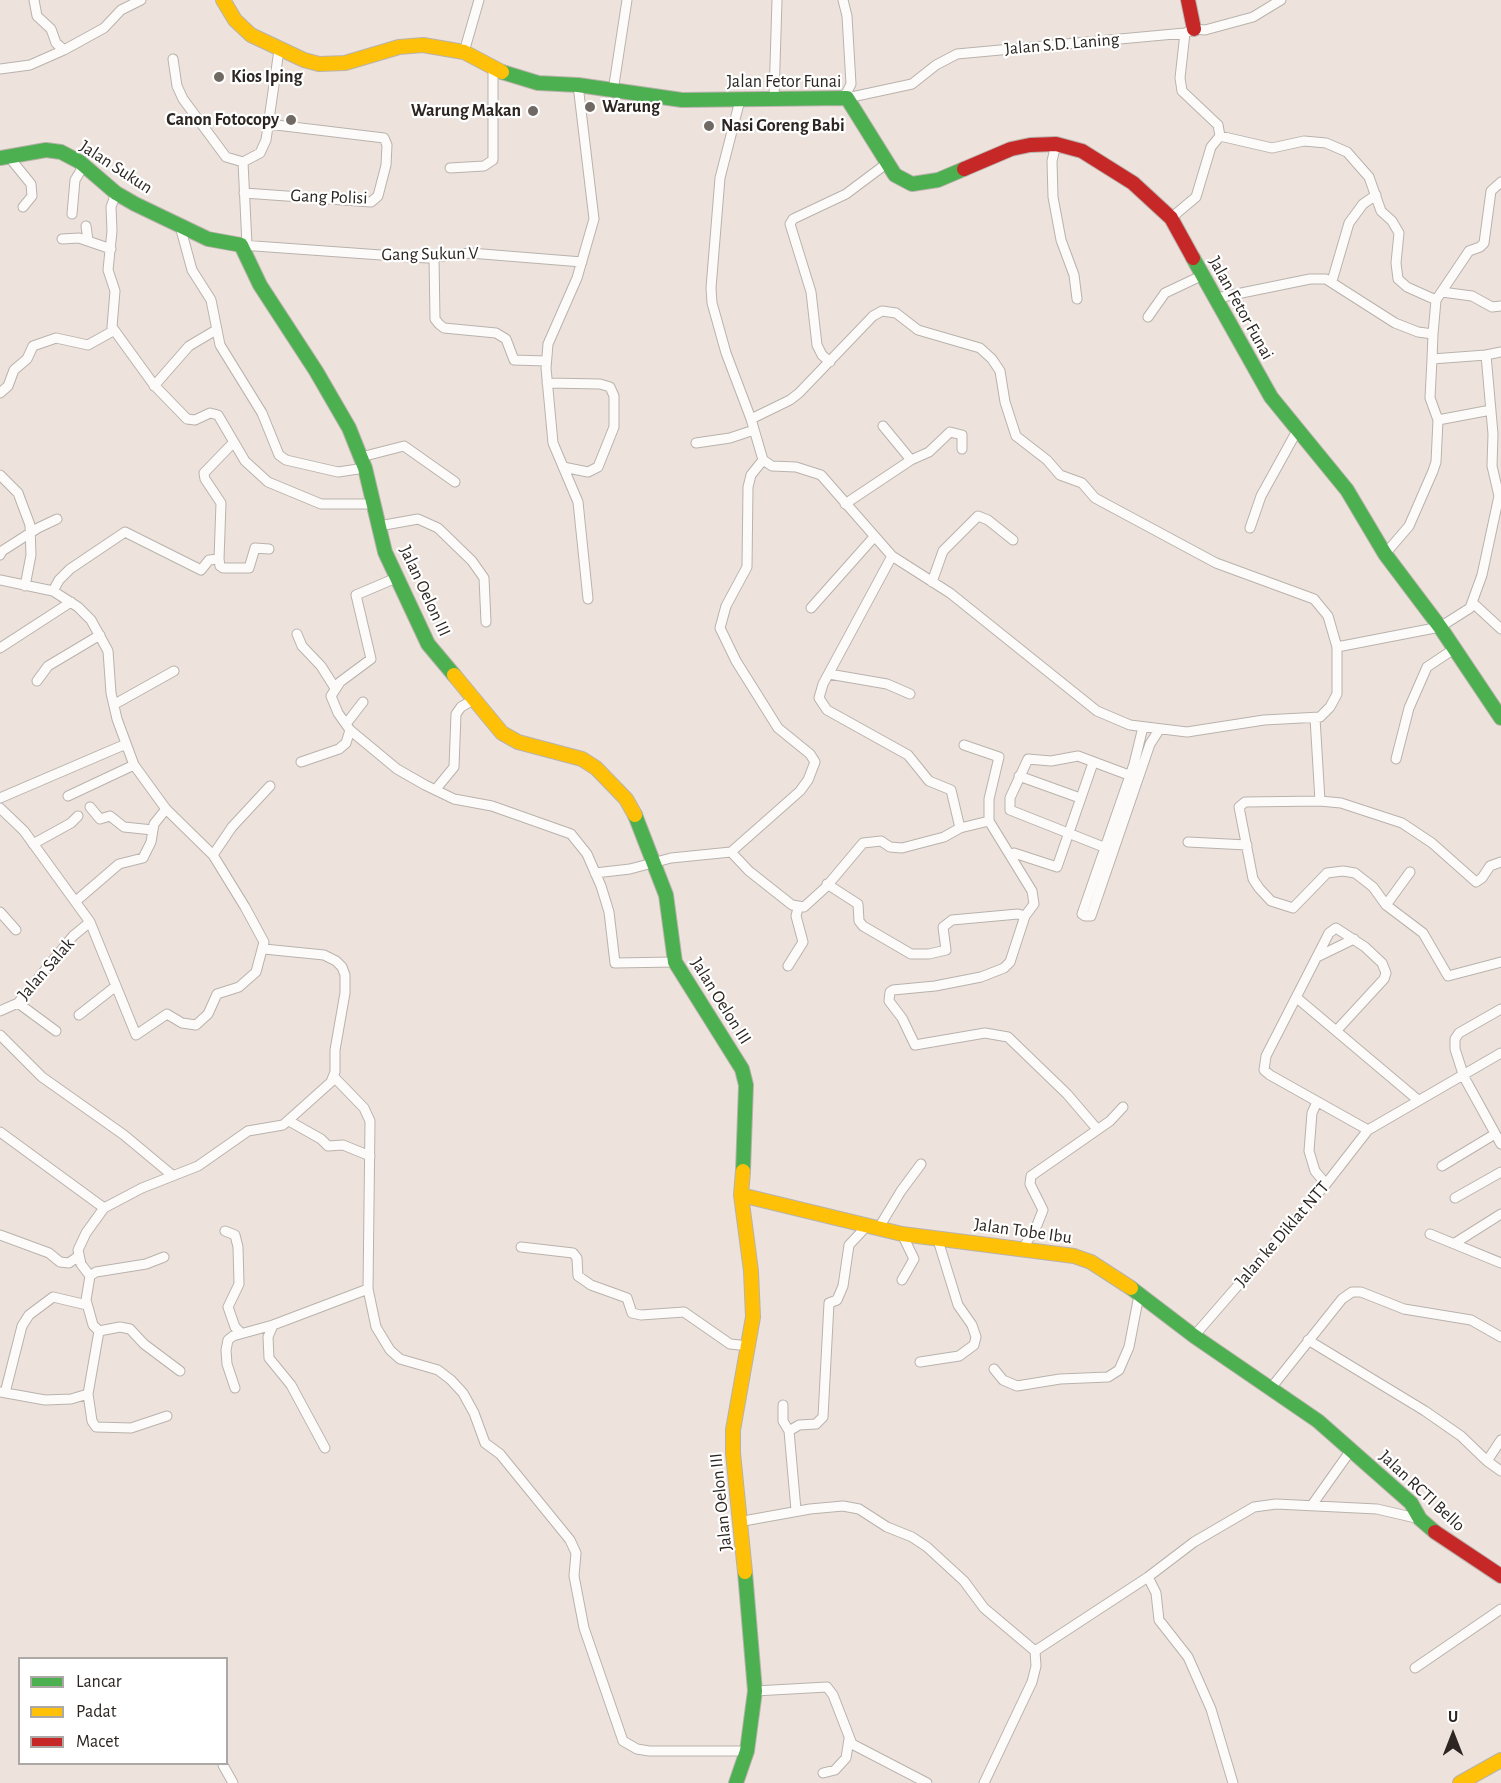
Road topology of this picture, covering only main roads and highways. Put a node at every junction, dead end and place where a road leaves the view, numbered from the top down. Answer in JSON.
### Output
{"nodes":[{"id":1,"x":223,"y":0,"type":"edge"},
{"id":2,"x":1188,"y":0,"type":"edge"},
{"id":3,"x":1189,"y":31,"type":"road end"},
{"id":4,"x":4,"y":157,"type":"edge"},
{"id":5,"x":244,"y":245,"type":"joint"},
{"id":6,"x":1501,"y":718,"type":"edge"},
{"id":7,"x":741,"y":1195,"type":"junction"},
{"id":8,"x":1350,"y":1450,"type":"joint"},
{"id":9,"x":1501,"y":1576,"type":"edge"},
{"id":10,"x":1501,"y":1760,"type":"edge"},
{"id":11,"x":736,"y":1783,"type":"edge"},
{"id":12,"x":1460,"y":1783,"type":"edge"}],
"edges":[{"from":1,"to":6,"type":"main road","name":"Jalan Fetor Funai"},
{"from":2,"to":3,"type":"main road"},
{"from":4,"to":5,"type":"main road","name":"Jalan Sukun"},
{"from":5,"to":7,"type":"main road","name":"Jalan Oelon III"},
{"from":7,"to":8,"type":"main road","name":"Jalan Tobe Ibu"},
{"from":7,"to":11,"type":"main road","name":"Jalan Oelon III"},
{"from":8,"to":9,"type":"main road","name":"Jalan RCTI Bello"},
{"from":10,"to":12,"type":"main road"}]}
